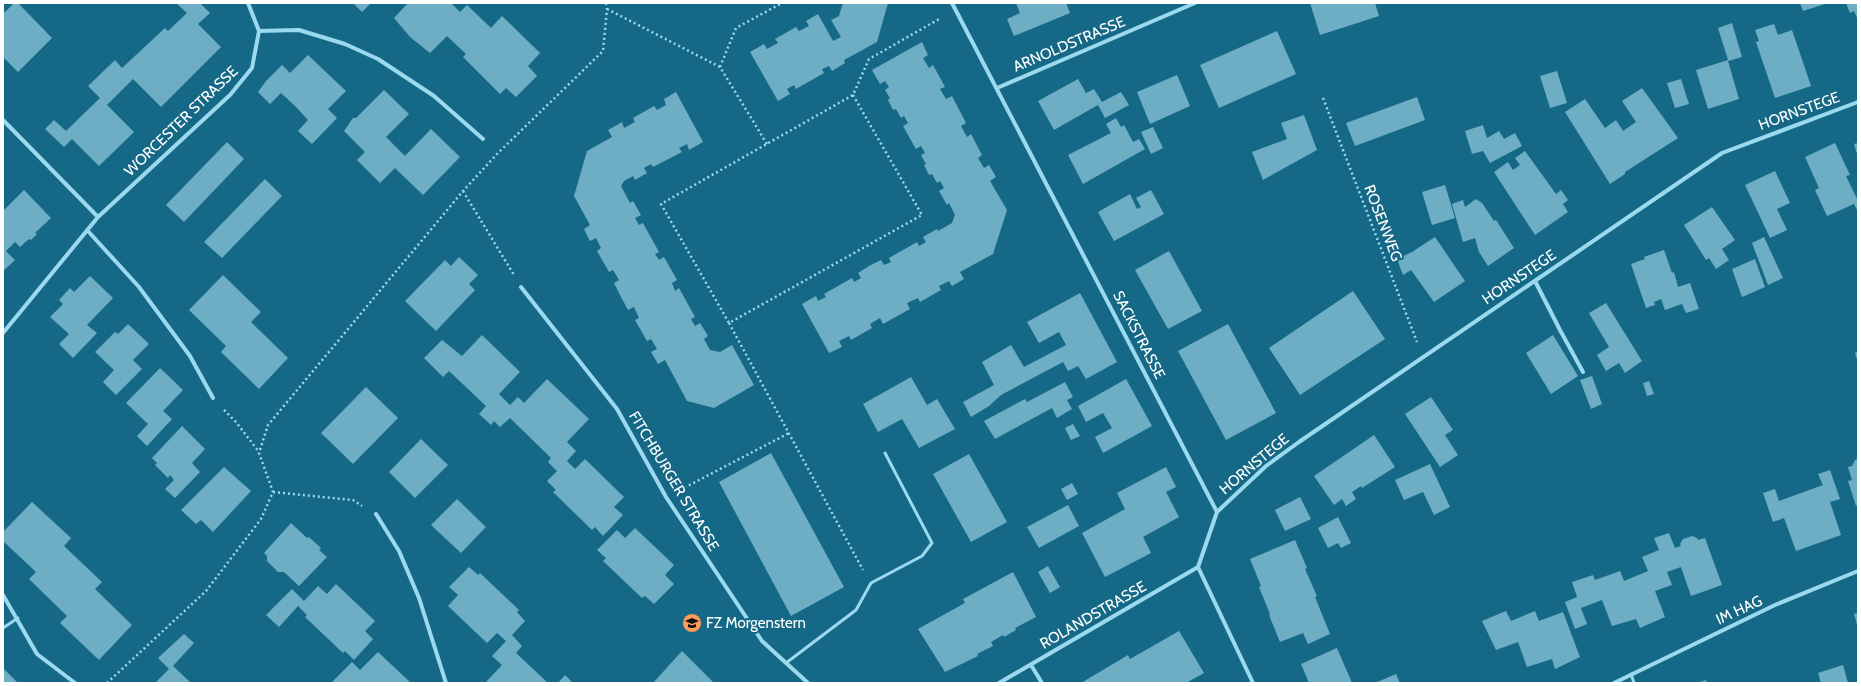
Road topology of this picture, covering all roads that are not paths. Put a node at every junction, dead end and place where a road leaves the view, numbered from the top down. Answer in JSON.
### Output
{"nodes":[{"id":1,"x":248,"y":3,"type":"edge"},
{"id":2,"x":952,"y":3,"type":"edge"},
{"id":3,"x":1195,"y":3,"type":"edge"},
{"id":4,"x":259,"y":31,"type":"junction"},
{"id":5,"x":997,"y":88,"type":"junction"},
{"id":6,"x":1858,"y":102,"type":"edge"},
{"id":7,"x":3,"y":120,"type":"edge"},
{"id":8,"x":483,"y":139,"type":"dead end"},
{"id":9,"x":98,"y":218,"type":"junction"},
{"id":10,"x":87,"y":230,"type":"junction"},
{"id":11,"x":1535,"y":281,"type":"junction"},
{"id":12,"x":521,"y":287,"type":"road end"},
{"id":13,"x":3,"y":333,"type":"edge"},
{"id":14,"x":1583,"y":372,"type":"dead end"},
{"id":15,"x":213,"y":398,"type":"road end"},
{"id":16,"x":885,"y":453,"type":"dead end"},
{"id":17,"x":1217,"y":512,"type":"junction"},
{"id":18,"x":376,"y":514,"type":"road end"},
{"id":19,"x":1198,"y":567,"type":"junction"},
{"id":20,"x":1858,"y":571,"type":"edge"},
{"id":21,"x":3,"y":595,"type":"edge"},
{"id":22,"x":18,"y":618,"type":"junction"},
{"id":23,"x":3,"y":628,"type":"edge"},
{"id":24,"x":786,"y":663,"type":"junction"},
{"id":25,"x":1031,"y":665,"type":"junction"},
{"id":26,"x":1631,"y":674,"type":"junction"},
{"id":27,"x":75,"y":683,"type":"edge"},
{"id":28,"x":446,"y":683,"type":"edge"},
{"id":29,"x":808,"y":683,"type":"edge"},
{"id":30,"x":999,"y":683,"type":"edge"},
{"id":31,"x":1042,"y":683,"type":"edge"},
{"id":32,"x":1254,"y":683,"type":"edge"},
{"id":33,"x":1614,"y":683,"type":"edge"},
{"id":34,"x":1634,"y":683,"type":"edge"}],
"edges":[{"from":1,"to":4,"type":"street"},
{"from":2,"to":5,"type":"street","name":"SACKSTRASSE"},
{"from":3,"to":5,"type":"street","name":"ARNOLDSTRASSE"},
{"from":4,"to":8,"type":"street"},
{"from":4,"to":9,"type":"street","name":"WORCESTER STRASSE"},
{"from":5,"to":17,"type":"street","name":"SACKSTRASSE"},
{"from":6,"to":11,"type":"street","name":"HORNSTEGE"},
{"from":7,"to":9,"type":"street"},
{"from":9,"to":10,"type":"street","name":"WORCESTER STRASSE"},
{"from":10,"to":13,"type":"street","name":"WORCESTER STRASSE"},
{"from":10,"to":15,"type":"street"},
{"from":11,"to":14,"type":"street"},
{"from":11,"to":17,"type":"street","name":"HORNSTEGE"},
{"from":12,"to":24,"type":"street","name":"FITCHBURGER STRASSE"},
{"from":16,"to":24,"type":"lane"},
{"from":17,"to":19,"type":"street"},
{"from":18,"to":28,"type":"street"},
{"from":19,"to":25,"type":"street","name":"ROLANDSTRASSE"},
{"from":19,"to":32,"type":"street"},
{"from":20,"to":26,"type":"street","name":"IM HAG"},
{"from":21,"to":22,"type":"street"},
{"from":22,"to":23,"type":"lane"},
{"from":22,"to":27,"type":"street"},
{"from":24,"to":29,"type":"street","name":"FITCHBURGER STRASSE"},
{"from":25,"to":30,"type":"street","name":"ROLANDSTRASSE"},
{"from":25,"to":31,"type":"street"},
{"from":26,"to":33,"type":"street","name":"IM HAG"},
{"from":26,"to":34,"type":"lane"}]}
